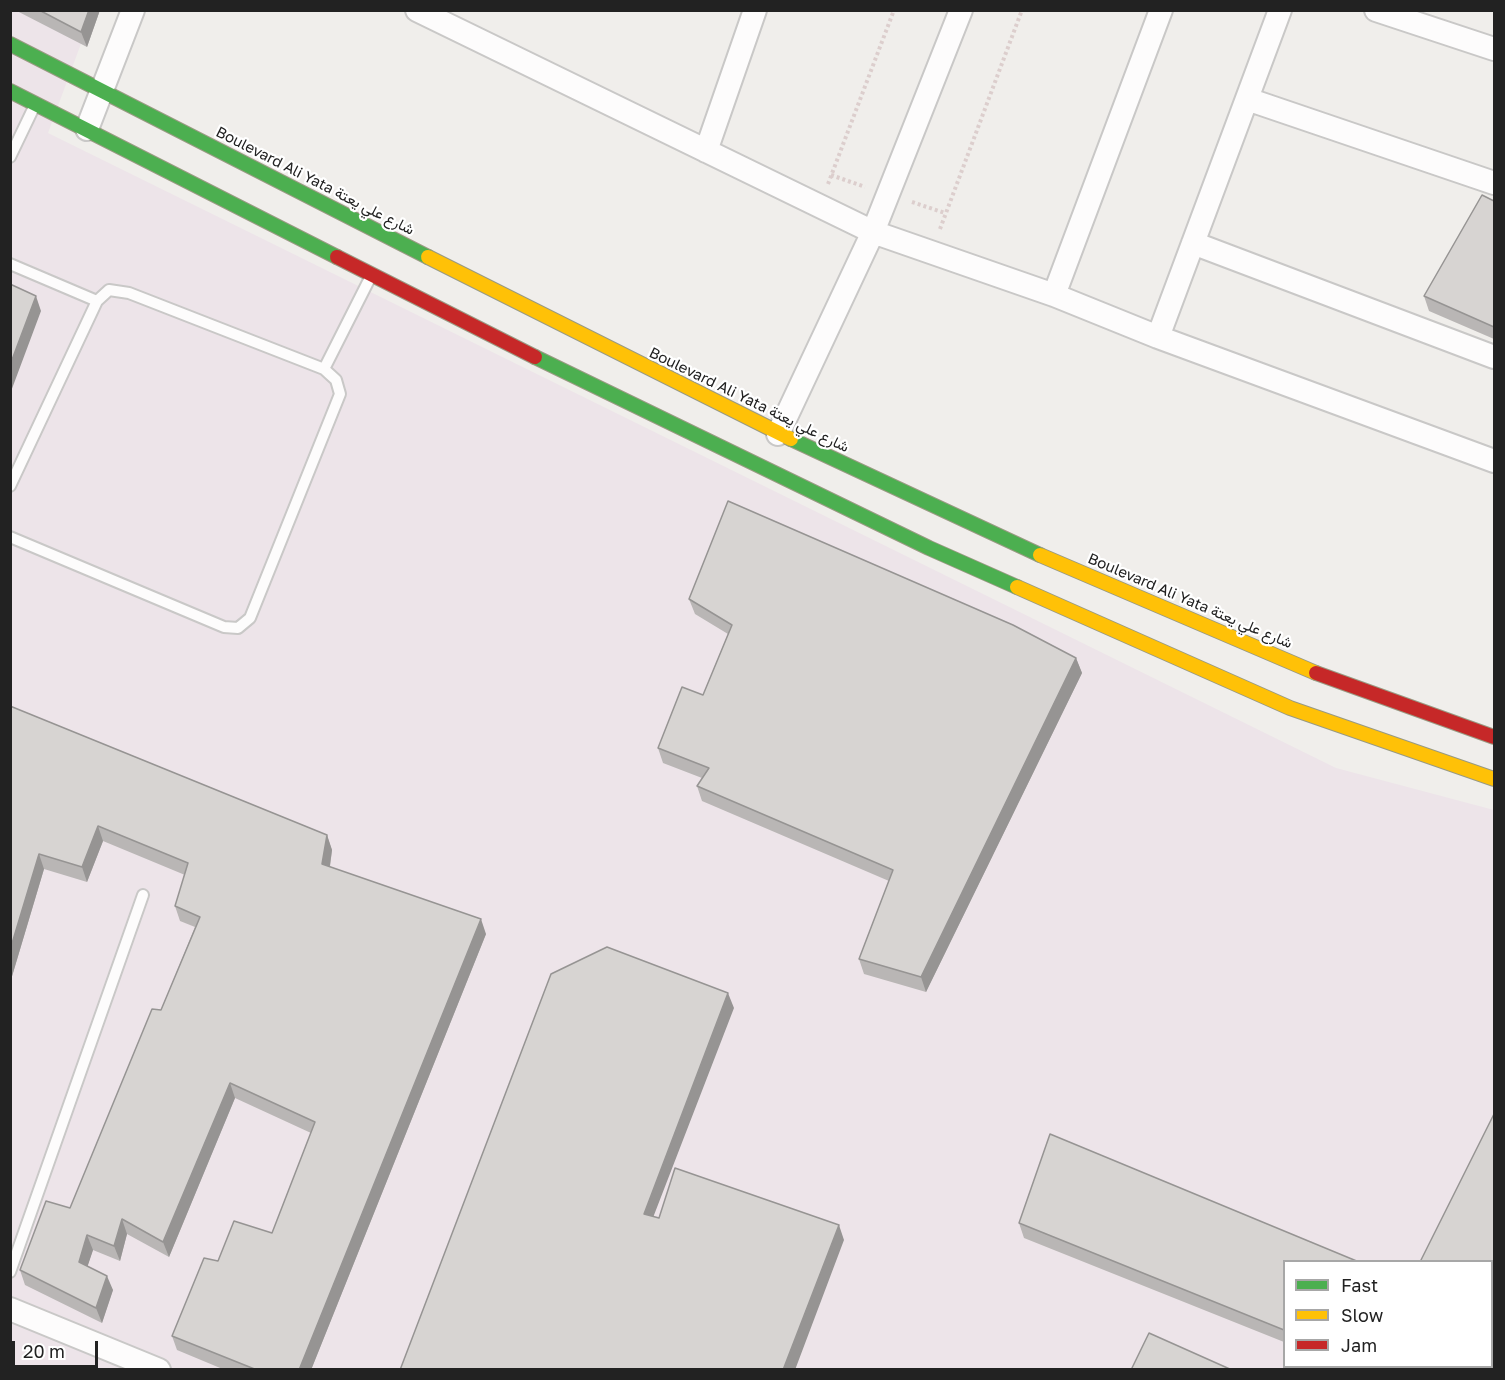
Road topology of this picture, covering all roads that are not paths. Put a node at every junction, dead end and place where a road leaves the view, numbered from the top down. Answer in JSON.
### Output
{"nodes":[{"id":1,"x":134,"y":10,"type":"edge"},
{"id":2,"x":417,"y":10,"type":"edge"},
{"id":3,"x":961,"y":10,"type":"edge"},
{"id":4,"x":1161,"y":10,"type":"edge"},
{"id":5,"x":1280,"y":10,"type":"edge"},
{"id":6,"x":1376,"y":10,"type":"edge"},
{"id":7,"x":747,"y":13,"type":"edge"},
{"id":8,"x":10,"y":44,"type":"edge"},
{"id":9,"x":1494,"y":49,"type":"edge"},
{"id":10,"x":10,"y":91,"type":"edge"},
{"id":11,"x":104,"y":91,"type":"junction"},
{"id":12,"x":1247,"y":99,"type":"junction"},
{"id":13,"x":36,"y":104,"type":"junction"},
{"id":14,"x":87,"y":129,"type":"junction"},
{"id":15,"x":706,"y":151,"type":"junction"},
{"id":16,"x":10,"y":157,"type":"edge"},
{"id":17,"x":1494,"y":183,"type":"edge"},
{"id":18,"x":873,"y":232,"type":"junction"},
{"id":19,"x":1193,"y":243,"type":"junction"},
{"id":20,"x":10,"y":264,"type":"edge"},
{"id":21,"x":374,"y":269,"type":"junction"},
{"id":22,"x":1054,"y":295,"type":"junction"},
{"id":23,"x":97,"y":301,"type":"junction"},
{"id":24,"x":1158,"y":337,"type":"junction"},
{"id":25,"x":1494,"y":357,"type":"edge"},
{"id":26,"x":324,"y":369,"type":"junction"},
{"id":27,"x":778,"y":434,"type":"junction"},
{"id":28,"x":1494,"y":461,"type":"edge"},
{"id":29,"x":10,"y":486,"type":"edge"},
{"id":30,"x":10,"y":537,"type":"edge"},
{"id":31,"x":1494,"y":737,"type":"edge"},
{"id":32,"x":1494,"y":779,"type":"edge"},
{"id":33,"x":143,"y":895,"type":"dead end"},
{"id":34,"x":10,"y":1272,"type":"edge"},
{"id":35,"x":10,"y":1309,"type":"edge"},
{"id":36,"x":159,"y":1370,"type":"edge"}],
"edges":[{"from":1,"to":11,"type":"street"},
{"from":2,"to":15,"type":"street"},
{"from":3,"to":18,"type":"street"},
{"from":4,"to":22,"type":"street"},
{"from":5,"to":12,"type":"street"},
{"from":6,"to":9,"type":"street"},
{"from":7,"to":15,"type":"street"},
{"from":8,"to":11,"type":"street","name":"Boulevard Ali Yata شارع علي يعتة"},
{"from":10,"to":13,"type":"street"},
{"from":11,"to":14,"type":"street"},
{"from":11,"to":27,"type":"street","name":"Boulevard Ali Yata شارع علي يعتة"},
{"from":12,"to":17,"type":"street"},
{"from":12,"to":19,"type":"street"},
{"from":13,"to":14,"type":"street"},
{"from":13,"to":16,"type":"lane"},
{"from":14,"to":21,"type":"street"},
{"from":15,"to":18,"type":"street"},
{"from":18,"to":22,"type":"street"},
{"from":18,"to":27,"type":"street"},
{"from":19,"to":24,"type":"street"},
{"from":19,"to":25,"type":"street"},
{"from":20,"to":23,"type":"lane"},
{"from":21,"to":26,"type":"lane"},
{"from":21,"to":32,"type":"street"},
{"from":22,"to":24,"type":"street"},
{"from":23,"to":26,"type":"lane"},
{"from":23,"to":29,"type":"lane"},
{"from":24,"to":28,"type":"street"},
{"from":26,"to":30,"type":"lane"},
{"from":27,"to":31,"type":"street","name":"Boulevard Ali Yata شارع علي يعتة"},
{"from":33,"to":34,"type":"lane"},
{"from":35,"to":36,"type":"street"}]}
